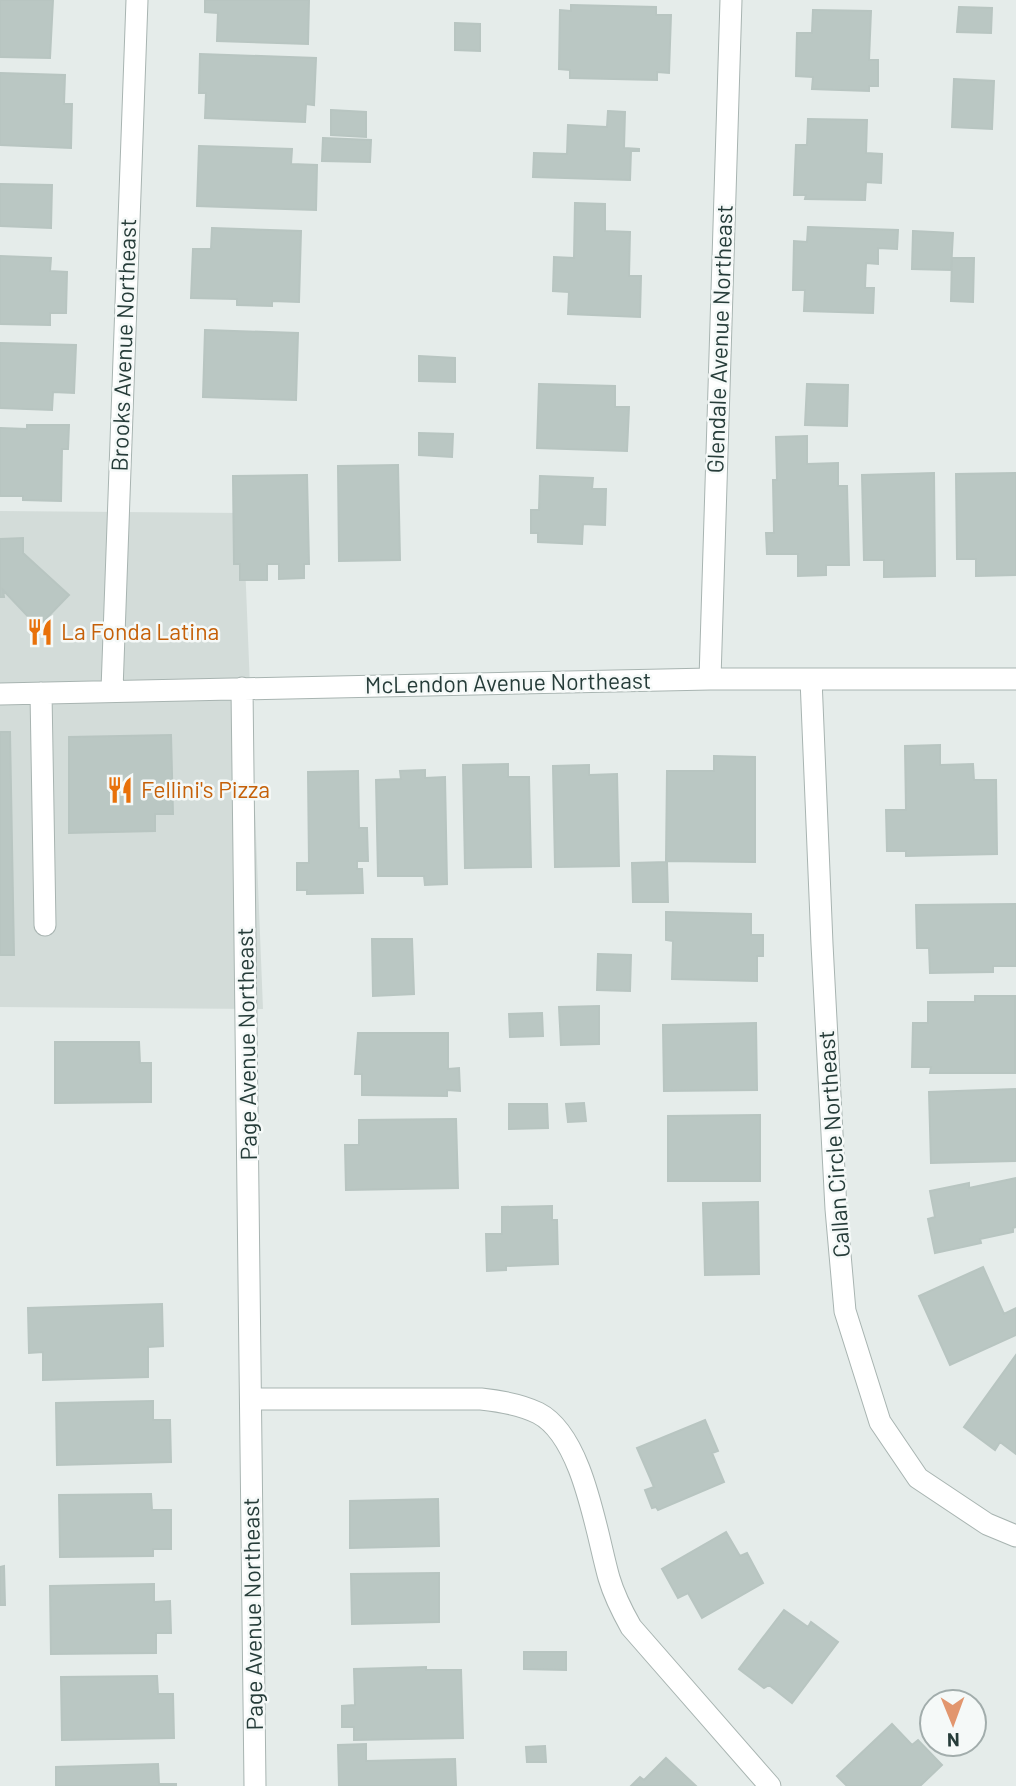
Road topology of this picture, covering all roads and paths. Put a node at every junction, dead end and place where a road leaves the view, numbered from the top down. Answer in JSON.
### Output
{"nodes":[{"id":1,"x":137,"y":0,"type":"edge"},
{"id":2,"x":731,"y":0,"type":"edge"},
{"id":3,"x":710,"y":678,"type":"junction"},
{"id":4,"x":1016,"y":679,"type":"edge"},
{"id":5,"x":811,"y":680,"type":"junction"},
{"id":6,"x":243,"y":688,"type":"junction"},
{"id":7,"x":112,"y":690,"type":"junction"},
{"id":8,"x":41,"y":693,"type":"junction"},
{"id":9,"x":0,"y":694,"type":"edge"},
{"id":10,"x":45,"y":925,"type":"dead end"},
{"id":11,"x":251,"y":1399,"type":"junction"},
{"id":12,"x":1016,"y":1536,"type":"edge"},
{"id":13,"x":255,"y":1786,"type":"edge"},
{"id":14,"x":770,"y":1786,"type":"edge"}],
"edges":[{"from":1,"to":7,"type":"street","name":"Brooks Avenue Northeast"},
{"from":2,"to":3,"type":"street","name":"Glendale Avenue Northeast"},
{"from":3,"to":5,"type":"street","name":"McLendon Avenue Northeast"},
{"from":3,"to":6,"type":"street","name":"McLendon Avenue Northeast"},
{"from":4,"to":5,"type":"street","name":"McLendon Avenue Northeast"},
{"from":5,"to":12,"type":"street","name":"Callan Circle Northeast"},
{"from":6,"to":7,"type":"street","name":"McLendon Avenue Northeast"},
{"from":6,"to":11,"type":"street","name":"Page Avenue Northeast"},
{"from":7,"to":8,"type":"street","name":"McLendon Avenue Northeast"},
{"from":8,"to":9,"type":"street","name":"McLendon Avenue Northeast"},
{"from":8,"to":10,"type":"street"},
{"from":11,"to":13,"type":"street","name":"Page Avenue Northeast"},
{"from":11,"to":14,"type":"street"}]}
